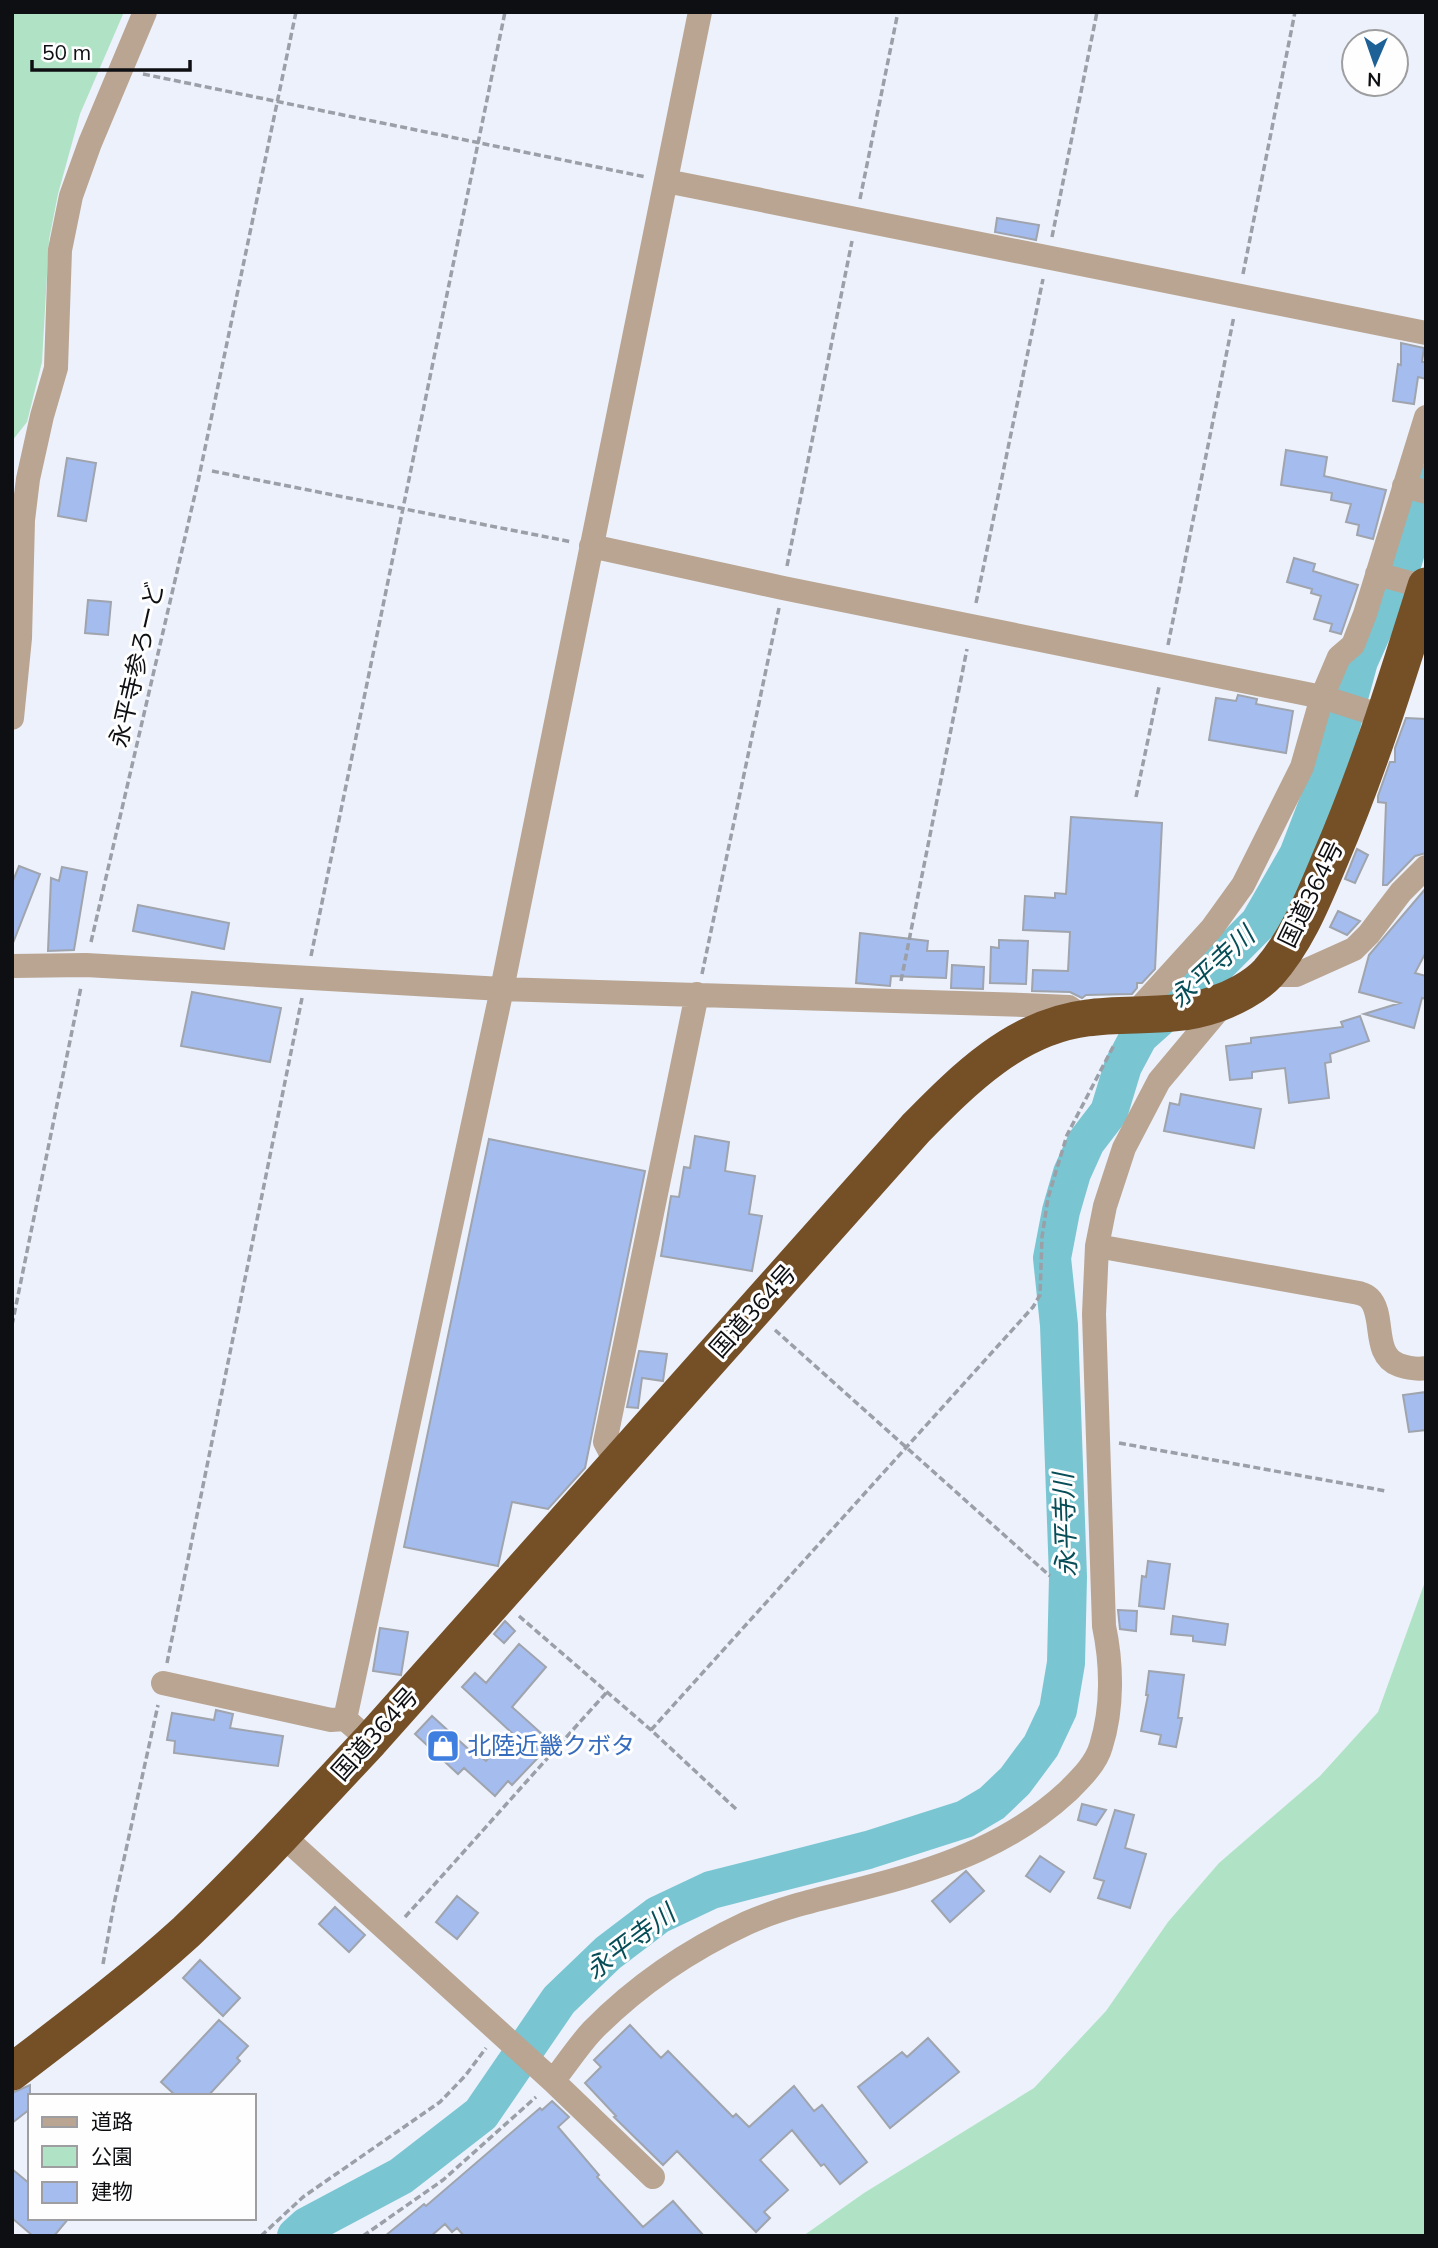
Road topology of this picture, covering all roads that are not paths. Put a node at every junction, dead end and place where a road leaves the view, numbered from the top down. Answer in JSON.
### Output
{"nodes":[{"id":1,"x":145,"y":12,"type":"edge"},
{"id":2,"x":700,"y":12,"type":"edge"},
{"id":3,"x":666,"y":181,"type":"junction"},
{"id":4,"x":1426,"y":333,"type":"edge"},
{"id":5,"x":1425,"y":420,"type":"edge"},
{"id":6,"x":20,"y":480,"type":"edge"},
{"id":7,"x":1413,"y":488,"type":"edge"},
{"id":8,"x":591,"y":546,"type":"junction"},
{"id":9,"x":1379,"y":574,"type":"junction"},
{"id":10,"x":1422,"y":586,"type":"edge"},
{"id":11,"x":1327,"y":699,"type":"junction"},
{"id":12,"x":1379,"y":715,"type":"junction"},
{"id":13,"x":12,"y":718,"type":"edge"},
{"id":14,"x":1426,"y":867,"type":"edge"},
{"id":15,"x":12,"y":966,"type":"edge"},
{"id":16,"x":1266,"y":975,"type":"junction"},
{"id":17,"x":502,"y":989,"type":"junction"},
{"id":18,"x":698,"y":994,"type":"junction"},
{"id":19,"x":1219,"y":1003,"type":"junction"},
{"id":20,"x":1120,"y":1016,"type":"junction"},
{"id":21,"x":1097,"y":1246,"type":"junction"},
{"id":22,"x":1426,"y":1368,"type":"edge"},
{"id":23,"x":617,"y":1463,"type":"junction"},
{"id":24,"x":163,"y":1683,"type":"road end"},
{"id":25,"x":358,"y":1730,"type":"junction"},
{"id":26,"x":282,"y":1835,"type":"junction"},
{"id":27,"x":12,"y":2072,"type":"edge"},
{"id":28,"x":548,"y":2076,"type":"junction"},
{"id":29,"x":653,"y":2177,"type":"dead end"}],
"edges":[{"from":1,"to":6,"type":"street"},
{"from":2,"to":3,"type":"street"},
{"from":3,"to":4,"type":"street"},
{"from":3,"to":8,"type":"street"},
{"from":5,"to":7,"type":"street"},
{"from":6,"to":13,"type":"street"},
{"from":7,"to":9,"type":"street"},
{"from":8,"to":11,"type":"street"},
{"from":8,"to":17,"type":"street"},
{"from":9,"to":10,"type":"street"},
{"from":9,"to":11,"type":"street"},
{"from":10,"to":12,"type":"highway","name":"国道364号"},
{"from":11,"to":12,"type":"street"},
{"from":11,"to":20,"type":"street"},
{"from":12,"to":16,"type":"highway","name":"国道364号"},
{"from":14,"to":16,"type":"street"},
{"from":15,"to":17,"type":"street"},
{"from":16,"to":19,"type":"highway","name":"国道364号"},
{"from":17,"to":18,"type":"street"},
{"from":17,"to":25,"type":"street"},
{"from":18,"to":20,"type":"street"},
{"from":18,"to":23,"type":"street"},
{"from":19,"to":20,"type":"highway","name":"国道364号"},
{"from":19,"to":21,"type":"street"},
{"from":20,"to":23,"type":"highway","name":"国道364号"},
{"from":21,"to":22,"type":"street"},
{"from":21,"to":28,"type":"street"},
{"from":23,"to":25,"type":"highway","name":"国道364号"},
{"from":24,"to":25,"type":"street"},
{"from":25,"to":26,"type":"highway","name":"国道364号"},
{"from":26,"to":27,"type":"highway","name":"国道364号"},
{"from":26,"to":28,"type":"street"},
{"from":28,"to":29,"type":"street"}]}
